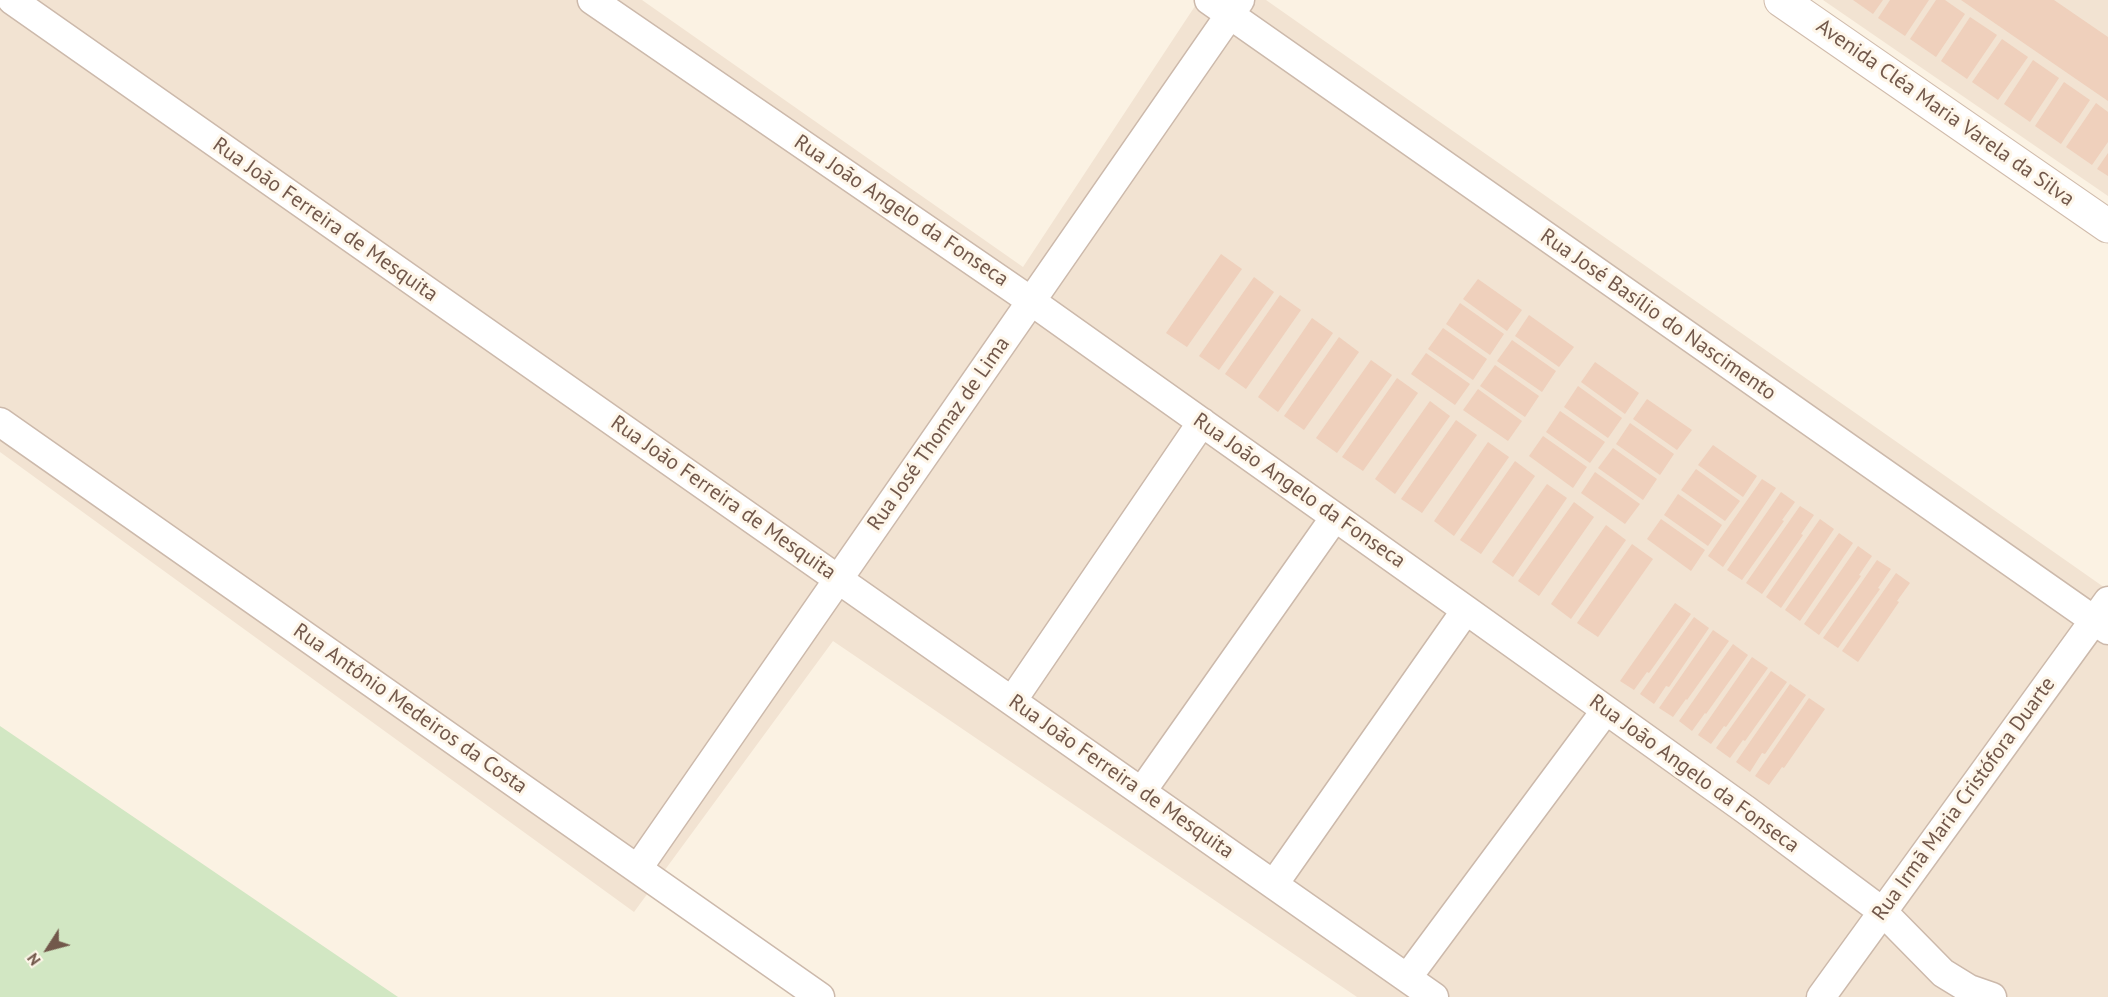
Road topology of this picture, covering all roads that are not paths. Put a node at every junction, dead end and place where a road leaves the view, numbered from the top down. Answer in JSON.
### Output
{"nodes":[{"id":1,"x":12,"y":0,"type":"edge"},
{"id":2,"x":592,"y":0,"type":"edge"},
{"id":3,"x":1781,"y":0,"type":"edge"},
{"id":4,"x":1226,"y":5,"type":"edge"},
{"id":5,"x":2108,"y":226,"type":"edge"},
{"id":6,"x":1032,"y":301,"type":"junction"},
{"id":7,"x":0,"y":422,"type":"edge"},
{"id":8,"x":1202,"y":422,"type":"junction"},
{"id":9,"x":1335,"y":517,"type":"junction"},
{"id":10,"x":838,"y":579,"type":"junction"},
{"id":11,"x":1466,"y":610,"type":"junction"},
{"id":12,"x":2103,"y":617,"type":"edge"},
{"id":13,"x":1012,"y":701,"type":"junction"},
{"id":14,"x":1606,"y":710,"type":"junction"},
{"id":15,"x":1142,"y":791,"type":"junction"},
{"id":16,"x":638,"y":868,"type":"junction"},
{"id":17,"x":1274,"y":884,"type":"junction"},
{"id":18,"x":1883,"y":912,"type":"junction"},
{"id":19,"x":1407,"y":978,"type":"junction"},
{"id":20,"x":820,"y":997,"type":"edge"},
{"id":21,"x":1434,"y":997,"type":"edge"},
{"id":22,"x":1821,"y":997,"type":"edge"},
{"id":23,"x":1992,"y":997,"type":"edge"}],
"edges":[{"from":1,"to":10,"type":"street","name":"Rua João Ferreira de Mesquita"},
{"from":2,"to":6,"type":"street","name":"Rua João Angelo da Fonseca"},
{"from":3,"to":5,"type":"street","name":"Avenida Cléa Maria Varela da Silva"},
{"from":4,"to":6,"type":"street","name":"Rua José Thomaz de Lima"},
{"from":4,"to":12,"type":"street","name":"Rua José Basílio do Nascimento"},
{"from":6,"to":8,"type":"street","name":"Rua João Angelo da Fonseca"},
{"from":6,"to":10,"type":"street","name":"Rua José Thomaz de Lima"},
{"from":7,"to":16,"type":"street","name":"Rua Antônio Medeiros da Costa"},
{"from":8,"to":9,"type":"street","name":"Rua João Angelo da Fonseca"},
{"from":8,"to":13,"type":"street"},
{"from":9,"to":11,"type":"street","name":"Rua João Angelo da Fonseca"},
{"from":9,"to":15,"type":"street"},
{"from":10,"to":13,"type":"street","name":"Rua João Ferreira de Mesquita"},
{"from":10,"to":16,"type":"street","name":"Rua José Thomaz de Lima"},
{"from":11,"to":14,"type":"street","name":"Rua João Angelo da Fonseca"},
{"from":11,"to":17,"type":"street"},
{"from":12,"to":18,"type":"street","name":"Rua Irmã Maria Cristófora Duarte"},
{"from":13,"to":15,"type":"street","name":"Rua João Ferreira de Mesquita"},
{"from":14,"to":18,"type":"street","name":"Rua João Angelo da Fonseca"},
{"from":14,"to":19,"type":"street"},
{"from":15,"to":17,"type":"street","name":"Rua João Ferreira de Mesquita"},
{"from":16,"to":20,"type":"street","name":"Rua Antônio Medeiros da Costa"},
{"from":17,"to":19,"type":"street","name":"Rua João Ferreira de Mesquita"},
{"from":18,"to":22,"type":"street","name":"Rua Irmã Maria Cristófora Duarte"},
{"from":18,"to":23,"type":"street","name":"Rua João Angelo da Fonseca"},
{"from":19,"to":21,"type":"street","name":"Rua João Ferreira de Mesquita"}]}
